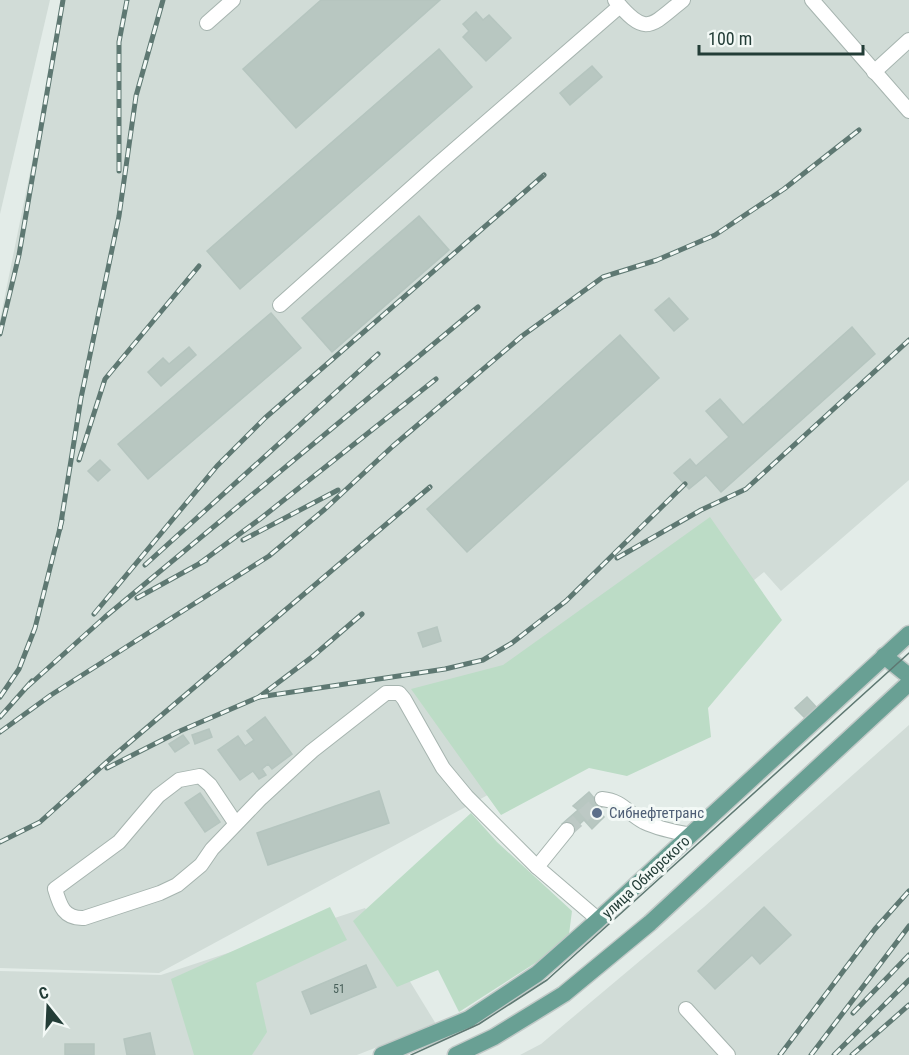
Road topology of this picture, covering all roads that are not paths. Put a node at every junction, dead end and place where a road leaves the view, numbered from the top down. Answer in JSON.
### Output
{"nodes":[{"id":1,"x":233,"y":0,"type":"edge"},
{"id":2,"x":682,"y":0,"type":"edge"},
{"id":3,"x":812,"y":0,"type":"edge"},
{"id":4,"x":618,"y":3,"type":"edge"},
{"id":5,"x":207,"y":23,"type":"dead end"},
{"id":6,"x":909,"y":40,"type":"edge"},
{"id":7,"x":874,"y":72,"type":"junction"},
{"id":8,"x":909,"y":111,"type":"edge"},
{"id":9,"x":280,"y":305,"type":"dead end"},
{"id":10,"x":909,"y":634,"type":"edge"},
{"id":11,"x":884,"y":656,"type":"junction"},
{"id":12,"x":909,"y":676,"type":"edge"},
{"id":13,"x":909,"y":682,"type":"edge"},
{"id":14,"x":602,"y":800,"type":"dead end"},
{"id":15,"x":236,"y":824,"type":"junction"},
{"id":16,"x":567,"y":830,"type":"tunnel mouth"},
{"id":17,"x":691,"y":835,"type":"junction"},
{"id":18,"x":537,"y":867,"type":"junction"},
{"id":19,"x":597,"y":921,"type":"junction"},
{"id":20,"x":686,"y":1009,"type":"dead end"},
{"id":21,"x":382,"y":1055,"type":"edge"},
{"id":22,"x":456,"y":1055,"type":"edge"},
{"id":23,"x":728,"y":1055,"type":"edge"}],
"edges":[{"from":1,"to":5,"type":"lane"},
{"from":2,"to":4,"type":"lane"},
{"from":3,"to":7,"type":"lane"},
{"from":4,"to":9,"type":"lane"},
{"from":6,"to":7,"type":"lane"},
{"from":7,"to":8,"type":"lane"},
{"from":10,"to":11,"type":"main road","name":"улица Обнорского"},
{"from":11,"to":12,"type":"main road"},
{"from":11,"to":17,"type":"main road","name":"улица Обнорского"},
{"from":13,"to":22,"type":"main road"},
{"from":14,"to":17,"type":"lane"},
{"from":15,"to":15,"type":"lane"},
{"from":15,"to":18,"type":"lane"},
{"from":16,"to":18,"type":"lane"},
{"from":17,"to":19,"type":"main road","name":"улица Обнорского"},
{"from":18,"to":19,"type":"lane"},
{"from":19,"to":21,"type":"main road","name":"улица Обнорского"},
{"from":20,"to":23,"type":"lane"}]}
